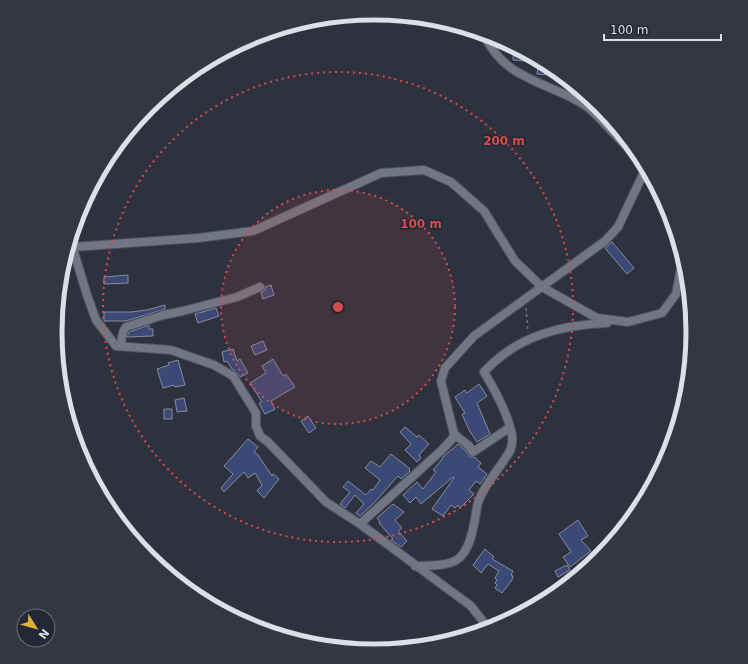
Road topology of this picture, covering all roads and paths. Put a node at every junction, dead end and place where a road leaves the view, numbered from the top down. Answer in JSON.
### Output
{"nodes":[{"id":1,"x":488,"y":42,"type":"edge"},
{"id":2,"x":585,"y":102,"type":"edge"},
{"id":3,"x":643,"y":174,"type":"edge"},
{"id":4,"x":76,"y":243,"type":"edge"},
{"id":5,"x":74,"y":249,"type":"edge"},
{"id":6,"x":680,"y":272,"type":"edge"},
{"id":7,"x":260,"y":287,"type":"dead end"},
{"id":8,"x":542,"y":288,"type":"junction"},
{"id":9,"x":525,"y":300,"type":"junction"},
{"id":10,"x":628,"y":322,"type":"junction"},
{"id":11,"x":529,"y":340,"type":"junction"},
{"id":12,"x":121,"y":346,"type":"junction"},
{"id":13,"x":510,"y":428,"type":"junction"},
{"id":14,"x":454,"y":434,"type":"junction"},
{"id":15,"x":360,"y":524,"type":"junction"},
{"id":16,"x":416,"y":566,"type":"junction"},
{"id":17,"x":485,"y":623,"type":"edge"}],
"edges":[{"from":1,"to":2,"type":"street"},
{"from":3,"to":8,"type":"street"},
{"from":4,"to":8,"type":"street"},
{"from":5,"to":12,"type":"street"},
{"from":6,"to":10,"type":"street"},
{"from":7,"to":12,"type":"street"},
{"from":8,"to":9,"type":"street"},
{"from":8,"to":10,"type":"street"},
{"from":9,"to":11,"type":"path"},
{"from":9,"to":14,"type":"street"},
{"from":10,"to":11,"type":"street"},
{"from":11,"to":13,"type":"street"},
{"from":12,"to":15,"type":"street"},
{"from":13,"to":14,"type":"street"},
{"from":13,"to":16,"type":"street"},
{"from":14,"to":15,"type":"street"},
{"from":15,"to":16,"type":"street"},
{"from":16,"to":17,"type":"street"}]}
